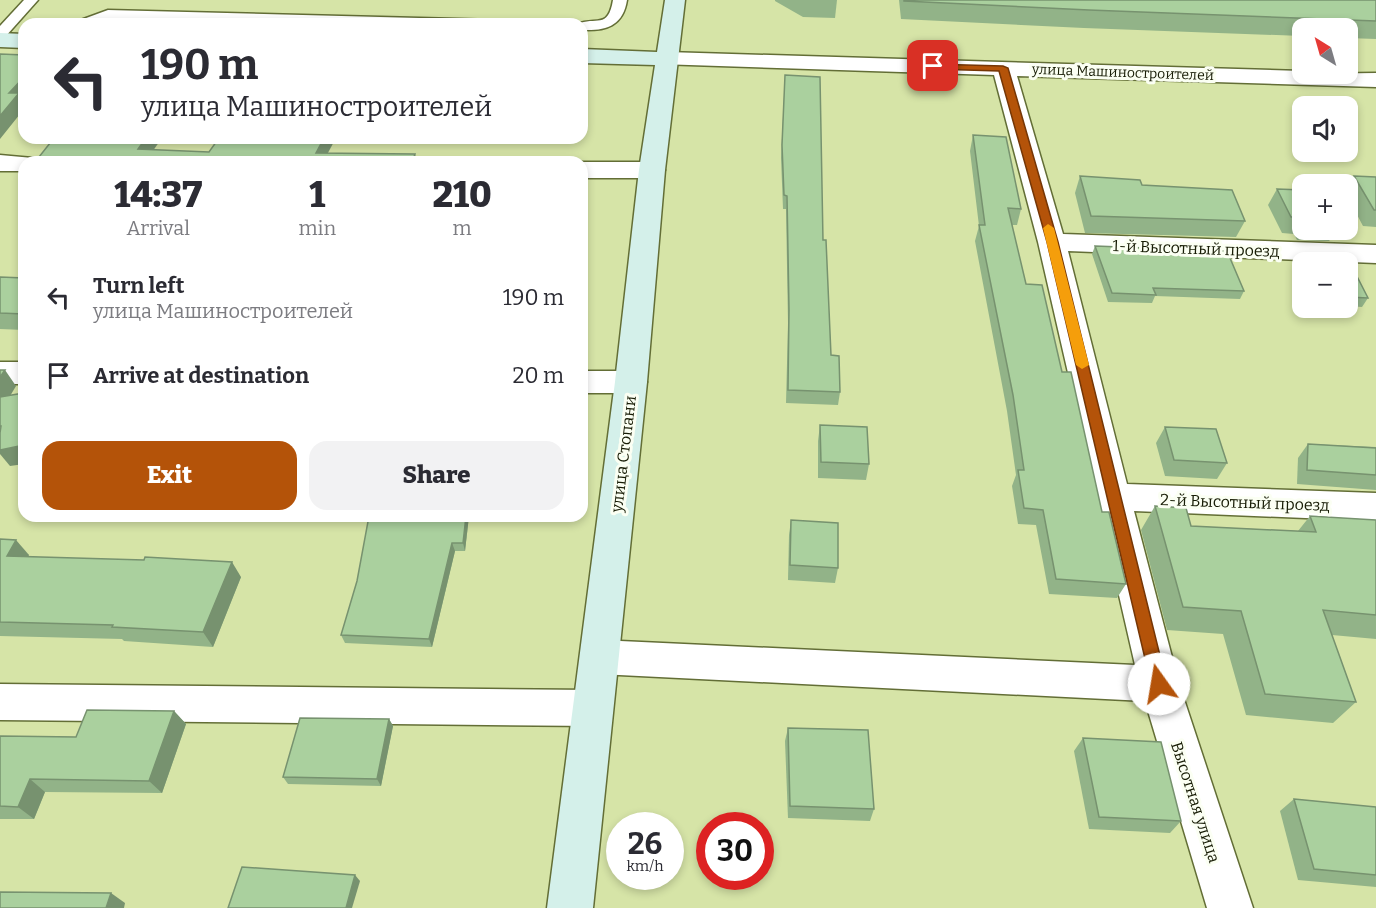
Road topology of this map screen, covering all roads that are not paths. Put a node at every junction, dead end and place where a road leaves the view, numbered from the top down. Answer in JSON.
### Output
{"nodes":[{"id":1,"x":32,"y":0,"type":"edge"},
{"id":2,"x":120,"y":0,"type":"edge"},
{"id":3,"x":620,"y":0,"type":"edge"},
{"id":4,"x":675,"y":0,"type":"edge"},
{"id":5,"x":108,"y":14,"type":"junction"},
{"id":6,"x":98,"y":18,"type":"edge"},
{"id":7,"x":264,"y":18,"type":"edge"},
{"id":8,"x":588,"y":25,"type":"edge"},
{"id":9,"x":0,"y":34,"type":"edge"},
{"id":10,"x":0,"y":40,"type":"edge"},
{"id":11,"x":18,"y":40,"type":"edge"},
{"id":12,"x":588,"y":56,"type":"edge"},
{"id":13,"x":667,"y":59,"type":"junction"},
{"id":14,"x":1003,"y":68,"type":"junction"},
{"id":15,"x":1376,"y":80,"type":"edge"},
{"id":16,"x":0,"y":163,"type":"edge"},
{"id":17,"x":18,"y":163,"type":"edge"},
{"id":18,"x":588,"y":170,"type":"edge"},
{"id":19,"x":652,"y":170,"type":"junction"},
{"id":20,"x":1052,"y":242,"type":"junction"},
{"id":21,"x":1376,"y":254,"type":"edge"},
{"id":22,"x":0,"y":373,"type":"edge"},
{"id":23,"x":18,"y":373,"type":"edge"},
{"id":24,"x":588,"y":382,"type":"edge"},
{"id":25,"x":631,"y":382,"type":"junction"},
{"id":26,"x":1114,"y":497,"type":"junction"},
{"id":27,"x":1376,"y":507,"type":"edge"},
{"id":28,"x":599,"y":657,"type":"junction"},
{"id":29,"x":1159,"y":684,"type":"junction"},
{"id":30,"x":0,"y":702,"type":"edge"},
{"id":31,"x":593,"y":708,"type":"junction"},
{"id":32,"x":570,"y":908,"type":"edge"},
{"id":33,"x":1230,"y":908,"type":"edge"}],
"edges":[{"from":1,"to":9,"type":"lane"},
{"from":2,"to":5,"type":"lane"},
{"from":3,"to":8,"type":"lane"},
{"from":4,"to":13,"type":"street","name":"улица Стопани"},
{"from":5,"to":6,"type":"lane"},
{"from":5,"to":7,"type":"lane"},
{"from":10,"to":11,"type":"street"},
{"from":12,"to":13,"type":"street","name":"улица Машиностроителей"},
{"from":13,"to":14,"type":"street","name":"улица Машиностроителей"},
{"from":13,"to":19,"type":"street","name":"улица Стопани"},
{"from":14,"to":15,"type":"street","name":"улица Машиностроителей"},
{"from":14,"to":20,"type":"street","name":"Высотная улица"},
{"from":16,"to":17,"type":"street"},
{"from":18,"to":19,"type":"street"},
{"from":19,"to":25,"type":"street","name":"улица Стопани"},
{"from":20,"to":21,"type":"street","name":"1-й Высотный проезд"},
{"from":20,"to":26,"type":"street","name":"Высотная улица"},
{"from":22,"to":23,"type":"street"},
{"from":24,"to":25,"type":"street"},
{"from":25,"to":28,"type":"street","name":"улица Стопани"},
{"from":26,"to":27,"type":"street","name":"2-й Высотный проезд"},
{"from":26,"to":29,"type":"street","name":"Высотная улица"},
{"from":28,"to":29,"type":"street"},
{"from":28,"to":31,"type":"street","name":"улица Стопани"},
{"from":29,"to":33,"type":"street","name":"Высотная улица"},
{"from":30,"to":31,"type":"street"},
{"from":31,"to":32,"type":"street","name":"улица Стопани"}]}
